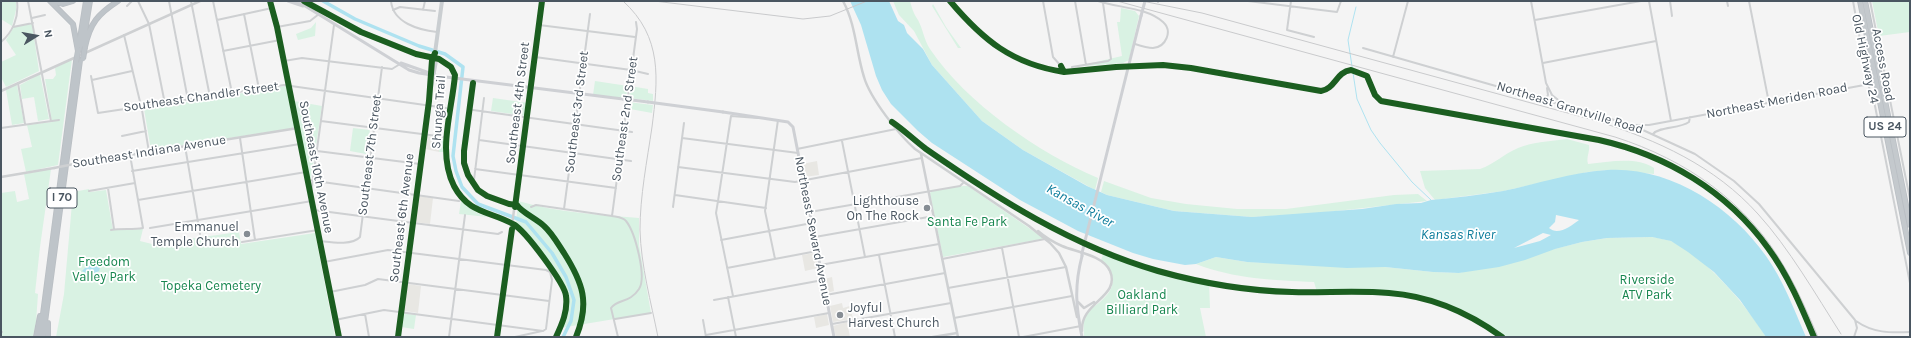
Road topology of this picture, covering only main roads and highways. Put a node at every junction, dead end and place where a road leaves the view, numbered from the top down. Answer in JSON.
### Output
{"nodes":[{"id":1,"x":51,"y":1,"type":"edge"},
{"id":2,"x":73,"y":1,"type":"edge"},
{"id":3,"x":86,"y":1,"type":"edge"},
{"id":4,"x":90,"y":1,"type":"edge"},
{"id":5,"x":118,"y":1,"type":"edge"},
{"id":6,"x":270,"y":1,"type":"edge"},
{"id":7,"x":288,"y":1,"type":"edge"},
{"id":8,"x":297,"y":1,"type":"edge"},
{"id":9,"x":442,"y":1,"type":"edge"},
{"id":10,"x":1145,"y":1,"type":"edge"},
{"id":11,"x":1860,"y":1,"type":"edge"},
{"id":12,"x":1865,"y":1,"type":"edge"},
{"id":13,"x":307,"y":7,"type":"junction"},
{"id":14,"x":82,"y":49,"type":"junction"},
{"id":15,"x":80,"y":60,"type":"junction"},
{"id":16,"x":432,"y":74,"type":"junction"},
{"id":17,"x":1910,"y":225,"type":"edge"},
{"id":18,"x":1909,"y":245,"type":"edge"},
{"id":19,"x":1910,"y":253,"type":"edge"},
{"id":20,"x":49,"y":261,"type":"junction"},
{"id":21,"x":47,"y":311,"type":"junction"},
{"id":22,"x":36,"y":337,"type":"edge"},
{"id":23,"x":40,"y":337,"type":"edge"},
{"id":24,"x":43,"y":337,"type":"edge"},
{"id":25,"x":48,"y":337,"type":"edge"},
{"id":26,"x":339,"y":337,"type":"edge"},
{"id":27,"x":398,"y":337,"type":"edge"},
{"id":28,"x":834,"y":337,"type":"edge"},
{"id":29,"x":1082,"y":337,"type":"edge"}],
"edges":[{"from":1,"to":2,"type":"highway"},
{"from":1,"to":14,"type":"highway"},
{"from":3,"to":14,"type":"highway","number":"I 70"},
{"from":4,"to":14,"type":"highway","number":"I 70"},
{"from":5,"to":14,"type":"highway"},
{"from":6,"to":26,"type":"main road","name":"Southeast 10th Avenue"},
{"from":7,"to":13,"type":"main road"},
{"from":8,"to":13,"type":"main road"},
{"from":9,"to":16,"type":"main road","name":"Southeast 6th Avenue"},
{"from":10,"to":29,"type":"main road","bridge":true},
{"from":11,"to":18,"type":"highway","number":"US 24"},
{"from":12,"to":17,"type":"highway","number":"US 24"},
{"from":13,"to":16,"type":"main road"},
{"from":14,"to":15,"type":"highway","number":"I 70","bridge":true},
{"from":14,"to":15,"type":"highway","bridge":true},
{"from":15,"to":20,"type":"highway","number":"I 70"},
{"from":15,"to":21,"type":"highway","number":"I 70"},
{"from":16,"to":27,"type":"main road","name":"Southeast 6th Avenue"},
{"from":16,"to":28,"type":"main road","name":"Northeast Seward Avenue","bridge":true},
{"from":18,"to":19,"type":"highway","number":"US 24"},
{"from":20,"to":22,"type":"highway"},
{"from":20,"to":23,"type":"highway","number":"I 70"},
{"from":21,"to":24,"type":"highway","number":"I 70"},
{"from":21,"to":25,"type":"highway"}]}
